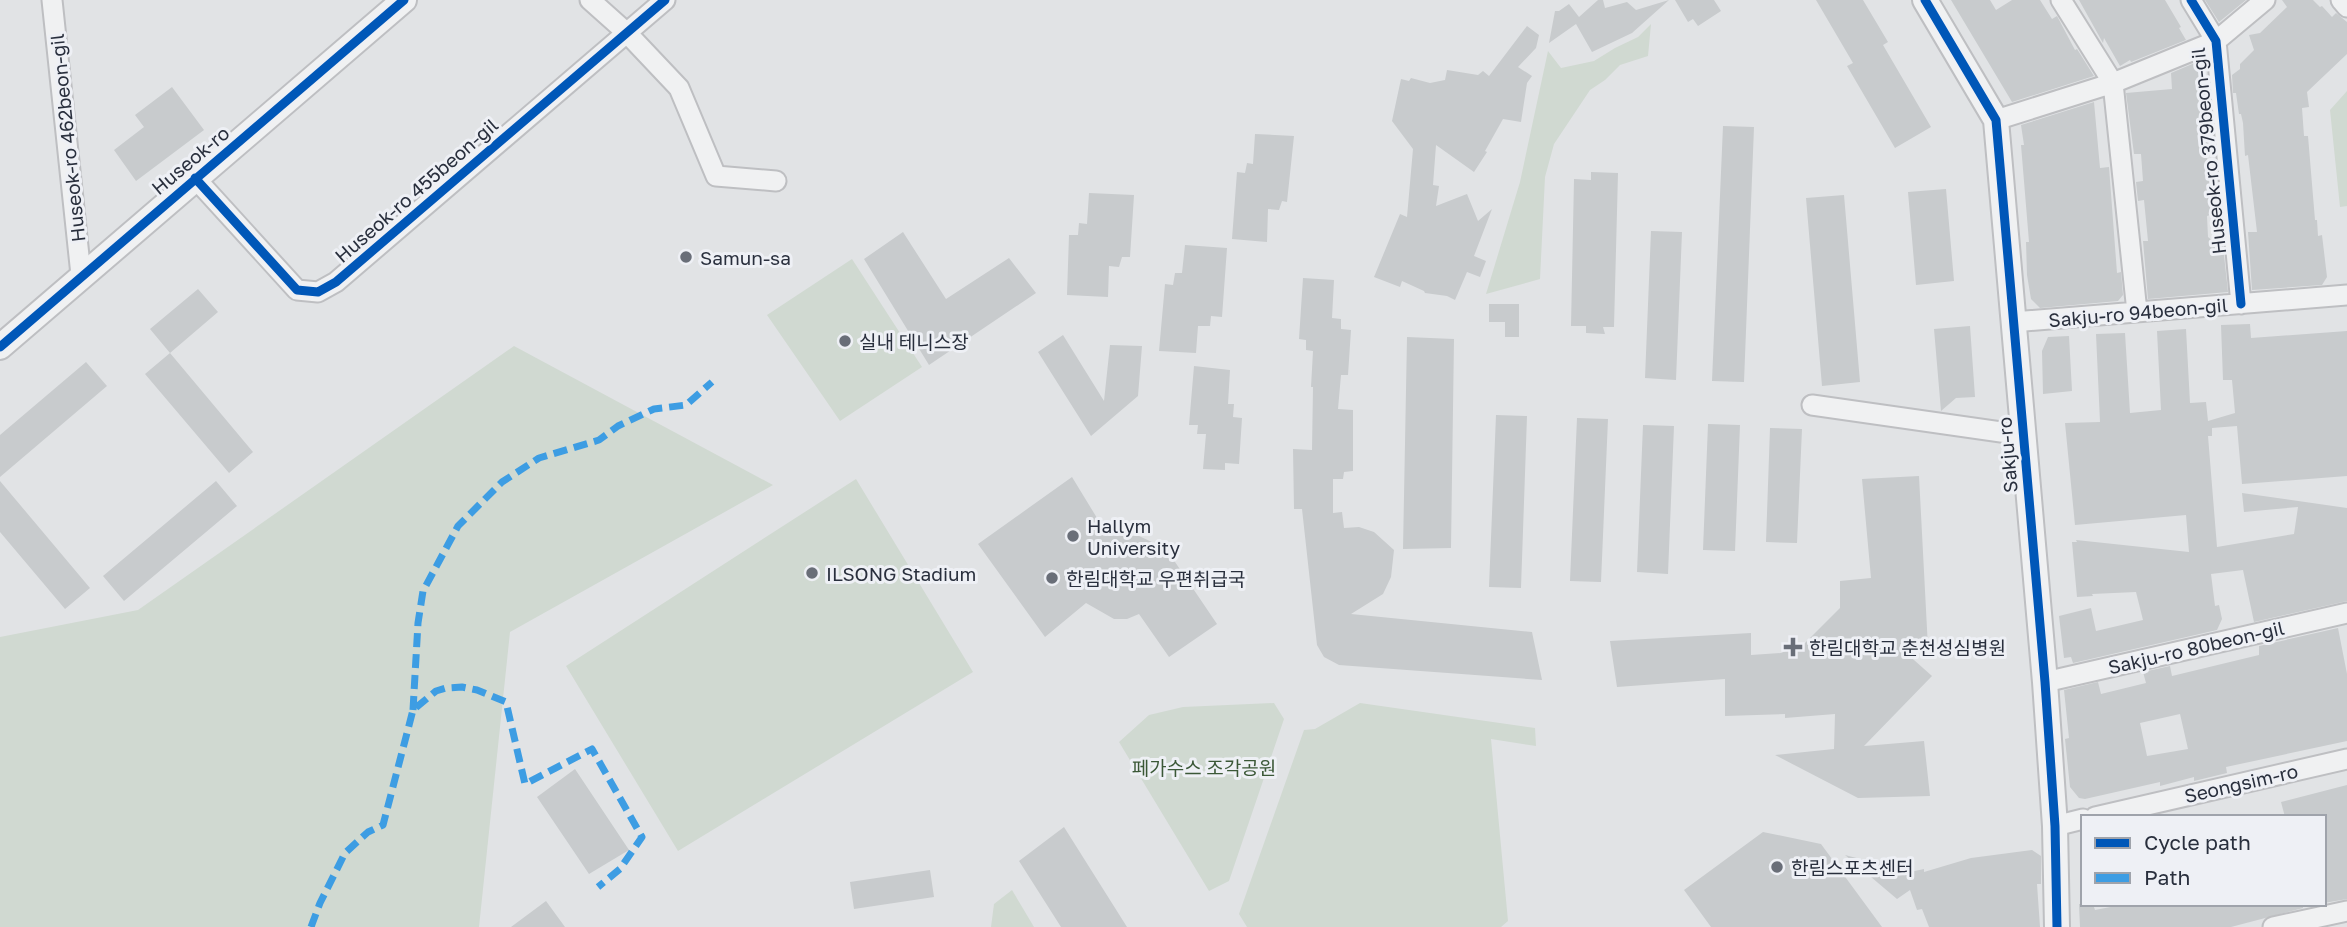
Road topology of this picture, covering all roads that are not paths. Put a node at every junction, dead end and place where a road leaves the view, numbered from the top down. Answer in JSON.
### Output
{"nodes":[{"id":1,"x":52,"y":0,"type":"edge"},
{"id":2,"x":404,"y":0,"type":"edge"},
{"id":3,"x":590,"y":0,"type":"edge"},
{"id":4,"x":666,"y":0,"type":"edge"},
{"id":5,"x":1925,"y":0,"type":"edge"},
{"id":6,"x":2061,"y":0,"type":"edge"},
{"id":7,"x":2190,"y":0,"type":"edge"},
{"id":8,"x":2266,"y":0,"type":"edge"},
{"id":9,"x":2340,"y":0,"type":"edge"},
{"id":10,"x":2347,"y":7,"type":"edge"},
{"id":11,"x":627,"y":33,"type":"junction"},
{"id":12,"x":2216,"y":41,"type":"junction"},
{"id":13,"x":2113,"y":83,"type":"junction"},
{"id":14,"x":1996,"y":120,"type":"junction"},
{"id":15,"x":195,"y":178,"type":"junction"},
{"id":16,"x":776,"y":181,"type":"dead end"},
{"id":17,"x":81,"y":275,"type":"junction"},
{"id":18,"x":2347,"y":295,"type":"edge"},
{"id":19,"x":2241,"y":304,"type":"junction"},
{"id":20,"x":2137,"y":312,"type":"junction"},
{"id":21,"x":2013,"y":322,"type":"junction"},
{"id":22,"x":0,"y":347,"type":"edge"},
{"id":23,"x":1812,"y":405,"type":"dead end"},
{"id":24,"x":2022,"y":435,"type":"junction"},
{"id":25,"x":2347,"y":613,"type":"edge"},
{"id":26,"x":2045,"y":682,"type":"junction"},
{"id":27,"x":2347,"y":759,"type":"edge"},
{"id":28,"x":2104,"y":815,"type":"edge"},
{"id":29,"x":2081,"y":820,"type":"edge"},
{"id":30,"x":2055,"y":826,"type":"junction"},
{"id":31,"x":2347,"y":911,"type":"edge"},
{"id":32,"x":2057,"y":927,"type":"edge"},
{"id":33,"x":2273,"y":927,"type":"edge"}],
"edges":[{"from":1,"to":17,"type":"street","name":"Huseok-ro 462beon-gil"},
{"from":2,"to":15,"type":"street","name":"Huseok-ro"},
{"from":3,"to":11,"type":"street"},
{"from":4,"to":11,"type":"street","name":"Huseok-ro 455beon-gil"},
{"from":5,"to":14,"type":"street","name":"Sakju-ro"},
{"from":6,"to":13,"type":"street"},
{"from":7,"to":12,"type":"street","name":"Huseok-ro 379beon-gil"},
{"from":8,"to":12,"type":"street"},
{"from":9,"to":10,"type":"street"},
{"from":11,"to":15,"type":"street","name":"Huseok-ro 455beon-gil"},
{"from":11,"to":16,"type":"street"},
{"from":12,"to":13,"type":"street"},
{"from":12,"to":19,"type":"street","name":"Huseok-ro 379beon-gil"},
{"from":13,"to":14,"type":"street"},
{"from":13,"to":20,"type":"street"},
{"from":14,"to":21,"type":"street","name":"Sakju-ro"},
{"from":15,"to":17,"type":"street","name":"Huseok-ro"},
{"from":17,"to":22,"type":"street","name":"Huseok-ro"},
{"from":18,"to":19,"type":"street","name":"Sakju-ro 94beon-gil"},
{"from":19,"to":20,"type":"street","name":"Sakju-ro 94beon-gil"},
{"from":20,"to":21,"type":"street","name":"Sakju-ro 94beon-gil"},
{"from":21,"to":24,"type":"street","name":"Sakju-ro"},
{"from":23,"to":24,"type":"street","name":"Sakju-ro"},
{"from":24,"to":26,"type":"street","name":"Sakju-ro"},
{"from":25,"to":26,"type":"street","name":"Sakju-ro 80beon-gil"},
{"from":26,"to":30,"type":"street","name":"Sakju-ro"},
{"from":27,"to":28,"type":"street","name":"Seongsim-ro"},
{"from":29,"to":30,"type":"street"},
{"from":30,"to":32,"type":"street","name":"Sakju-ro"},
{"from":31,"to":33,"type":"street"}]}
